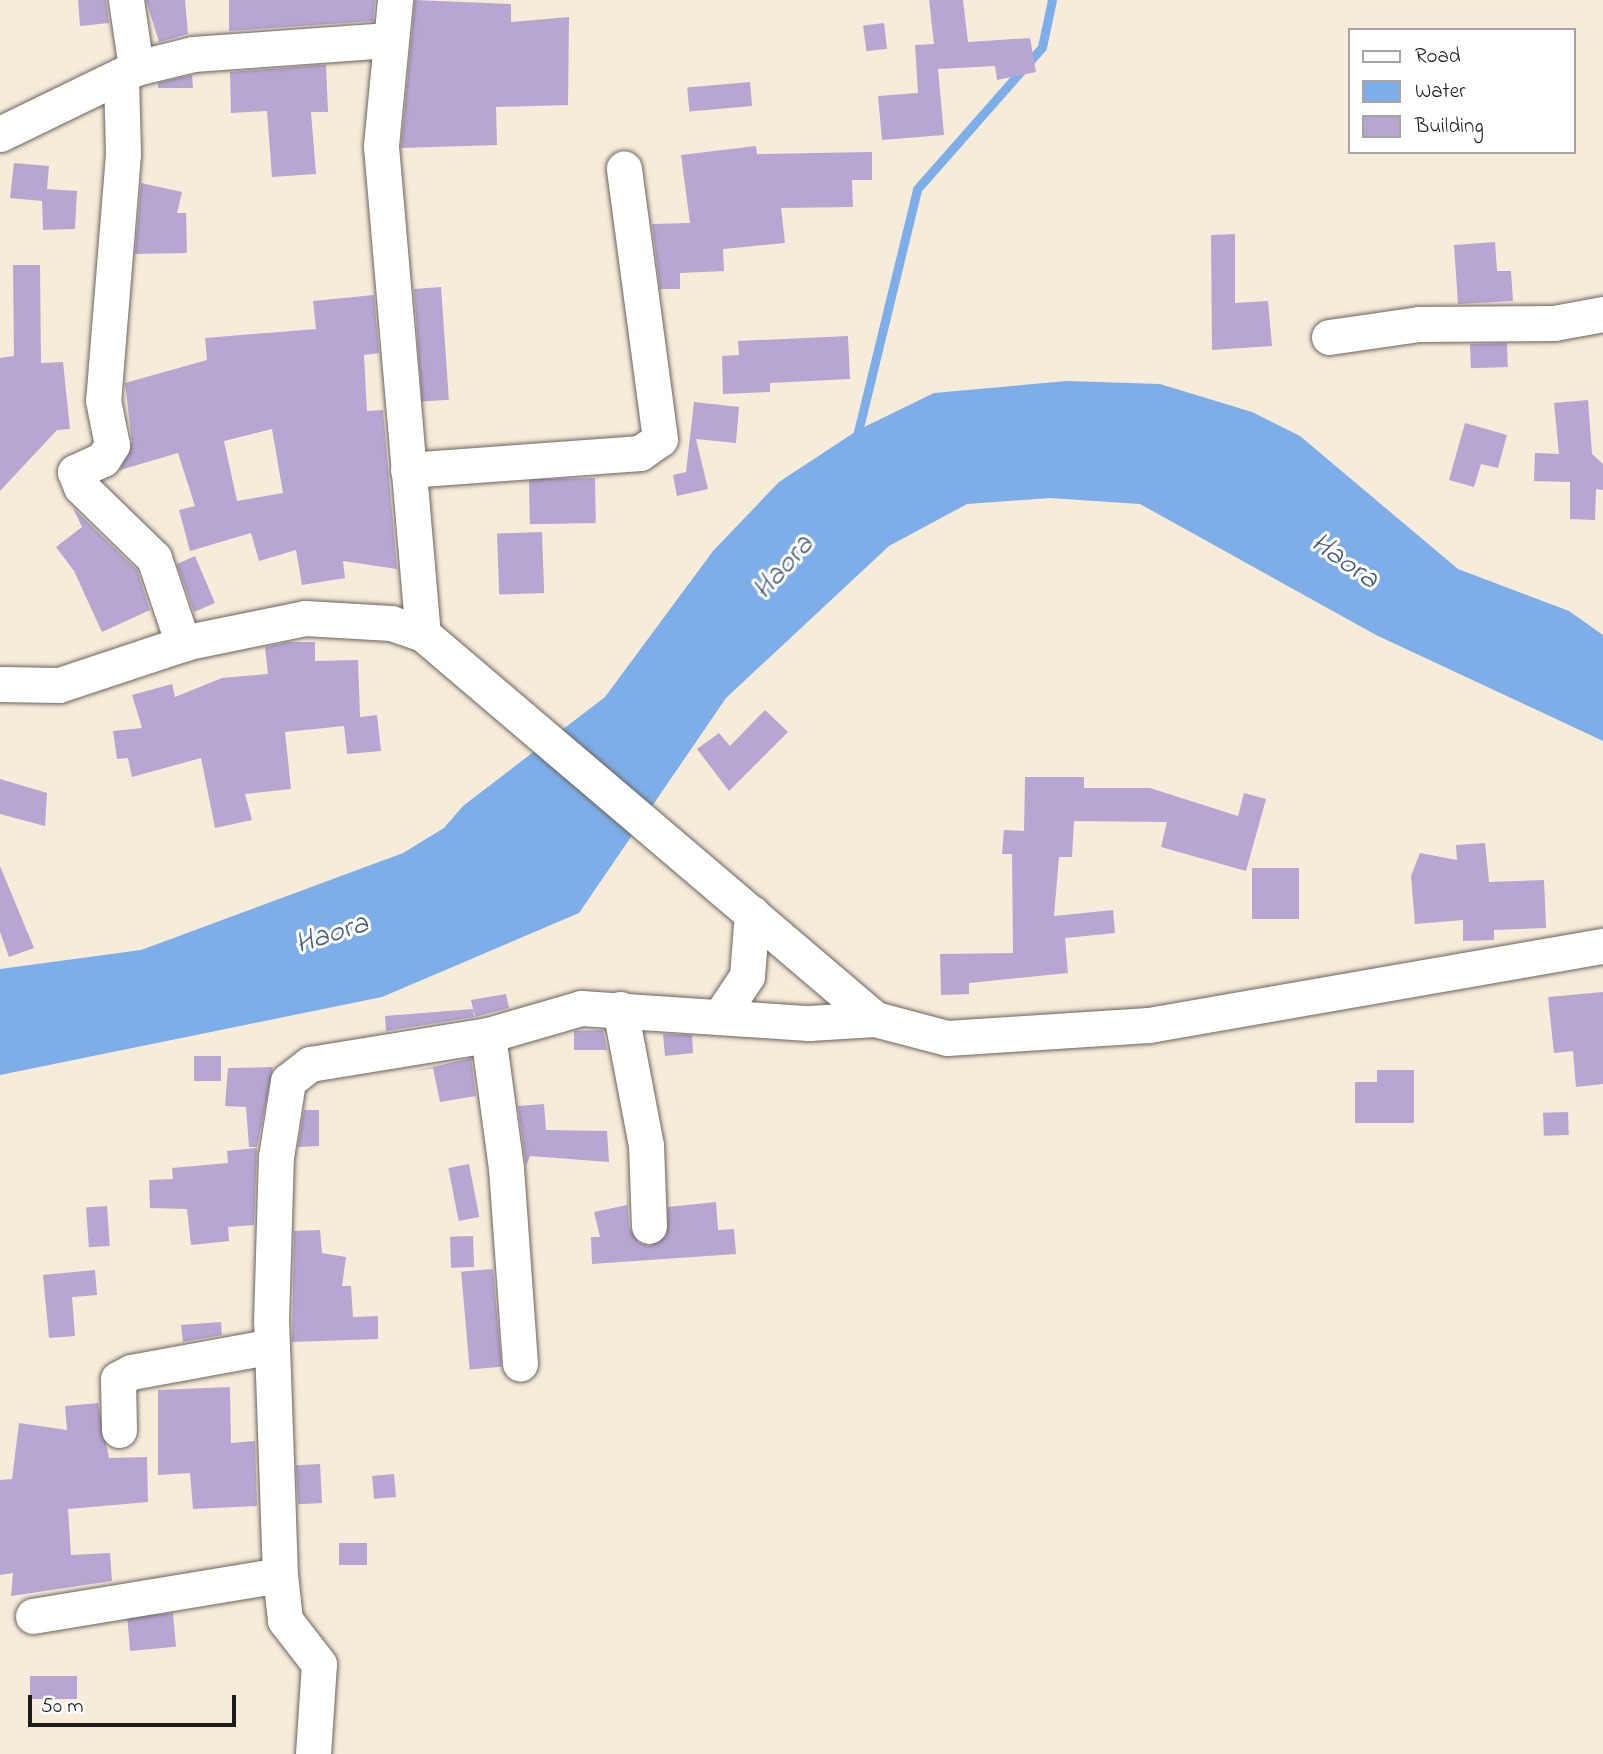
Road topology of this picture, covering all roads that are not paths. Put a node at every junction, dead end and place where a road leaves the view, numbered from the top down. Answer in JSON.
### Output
{"nodes":[{"id":1,"x":126,"y":0,"type":"edge"},
{"id":2,"x":395,"y":0,"type":"edge"},
{"id":3,"x":389,"y":40,"type":"junction"},
{"id":4,"x":128,"y":72,"type":"junction"},
{"id":5,"x":0,"y":134,"type":"edge"},
{"id":6,"x":624,"y":168,"type":"dead end"},
{"id":7,"x":1603,"y":314,"type":"edge"},
{"id":8,"x":1329,"y":337,"type":"dead end"},
{"id":9,"x":408,"y":470,"type":"junction"},
{"id":10,"x":423,"y":634,"type":"junction"},
{"id":11,"x":183,"y":644,"type":"junction"},
{"id":12,"x":0,"y":684,"type":"edge"},
{"id":13,"x":744,"y":905,"type":"junction"},
{"id":14,"x":1603,"y":946,"type":"edge"},
{"id":15,"x":620,"y":1009,"type":"junction"},
{"id":16,"x":722,"y":1014,"type":"junction"},
{"id":17,"x":875,"y":1019,"type":"junction"},
{"id":18,"x":488,"y":1035,"type":"junction"},
{"id":19,"x":649,"y":1226,"type":"dead end"},
{"id":20,"x":272,"y":1346,"type":"junction"},
{"id":21,"x":520,"y":1363,"type":"dead end"},
{"id":22,"x":119,"y":1430,"type":"dead end"},
{"id":23,"x":280,"y":1575,"type":"junction"},
{"id":24,"x":33,"y":1616,"type":"dead end"},
{"id":25,"x":313,"y":1754,"type":"edge"}],
"edges":[{"from":1,"to":4,"type":"street"},
{"from":2,"to":3,"type":"street"},
{"from":3,"to":4,"type":"street"},
{"from":3,"to":9,"type":"street"},
{"from":4,"to":5,"type":"street"},
{"from":4,"to":11,"type":"street"},
{"from":6,"to":9,"type":"street"},
{"from":7,"to":8,"type":"street"},
{"from":9,"to":10,"type":"street"},
{"from":10,"to":11,"type":"street"},
{"from":10,"to":13,"type":"street"},
{"from":11,"to":12,"type":"street"},
{"from":13,"to":16,"type":"street"},
{"from":13,"to":17,"type":"street"},
{"from":14,"to":17,"type":"street"},
{"from":15,"to":16,"type":"street"},
{"from":15,"to":18,"type":"street"},
{"from":15,"to":19,"type":"street"},
{"from":16,"to":17,"type":"street"},
{"from":18,"to":20,"type":"street"},
{"from":18,"to":21,"type":"street"},
{"from":20,"to":22,"type":"street"},
{"from":20,"to":23,"type":"street"},
{"from":23,"to":24,"type":"street"},
{"from":23,"to":25,"type":"street"}]}
